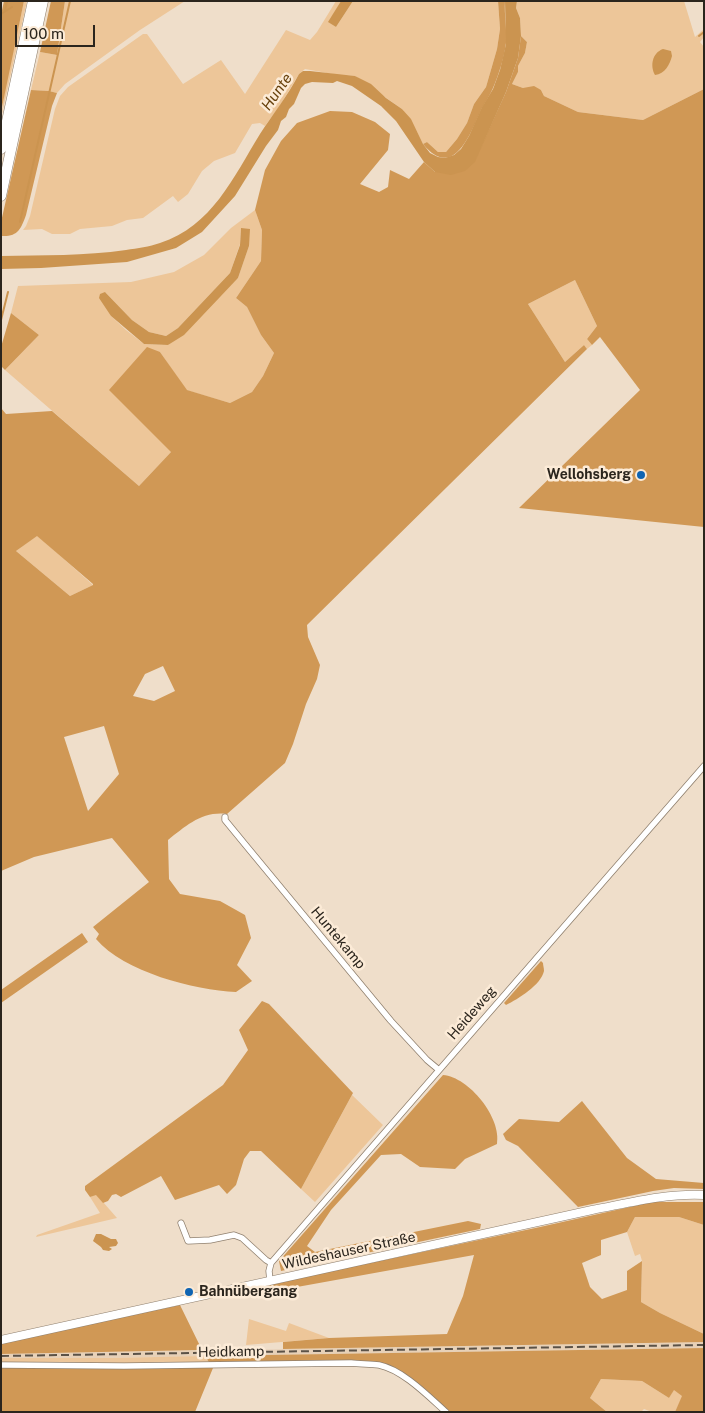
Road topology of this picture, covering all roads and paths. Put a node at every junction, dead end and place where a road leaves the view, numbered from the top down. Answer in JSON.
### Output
{"nodes":[{"id":1,"x":33,"y":1,"type":"edge"},
{"id":2,"x":44,"y":1,"type":"edge"},
{"id":3,"x":1,"y":149,"type":"edge"},
{"id":4,"x":1,"y":196,"type":"edge"},
{"id":5,"x":704,"y":766,"type":"edge"},
{"id":6,"x":225,"y":817,"type":"dead end"},
{"id":7,"x":439,"y":1070,"type":"junction"},
{"id":8,"x":704,"y":1195,"type":"edge"},
{"id":9,"x":182,"y":1223,"type":"dead end"},
{"id":10,"x":271,"y":1263,"type":"junction"},
{"id":11,"x":270,"y":1281,"type":"junction"},
{"id":12,"x":1,"y":1340,"type":"edge"},
{"id":13,"x":1,"y":1365,"type":"edge"},
{"id":14,"x":446,"y":1412,"type":"edge"}],
"edges":[{"from":1,"to":3,"type":"highway"},
{"from":2,"to":4,"type":"highway"},
{"from":5,"to":7,"type":"street","name":"Heideweg"},
{"from":6,"to":7,"type":"street","name":"Huntekamp"},
{"from":7,"to":10,"type":"street","name":"Heideweg"},
{"from":8,"to":11,"type":"main road","name":"Wildeshauser Straße"},
{"from":9,"to":10,"type":"street"},
{"from":10,"to":11,"type":"street"},
{"from":11,"to":12,"type":"main road","name":"Wildeshauser Straße"},
{"from":13,"to":14,"type":"street","name":"Heidkamp"}]}
